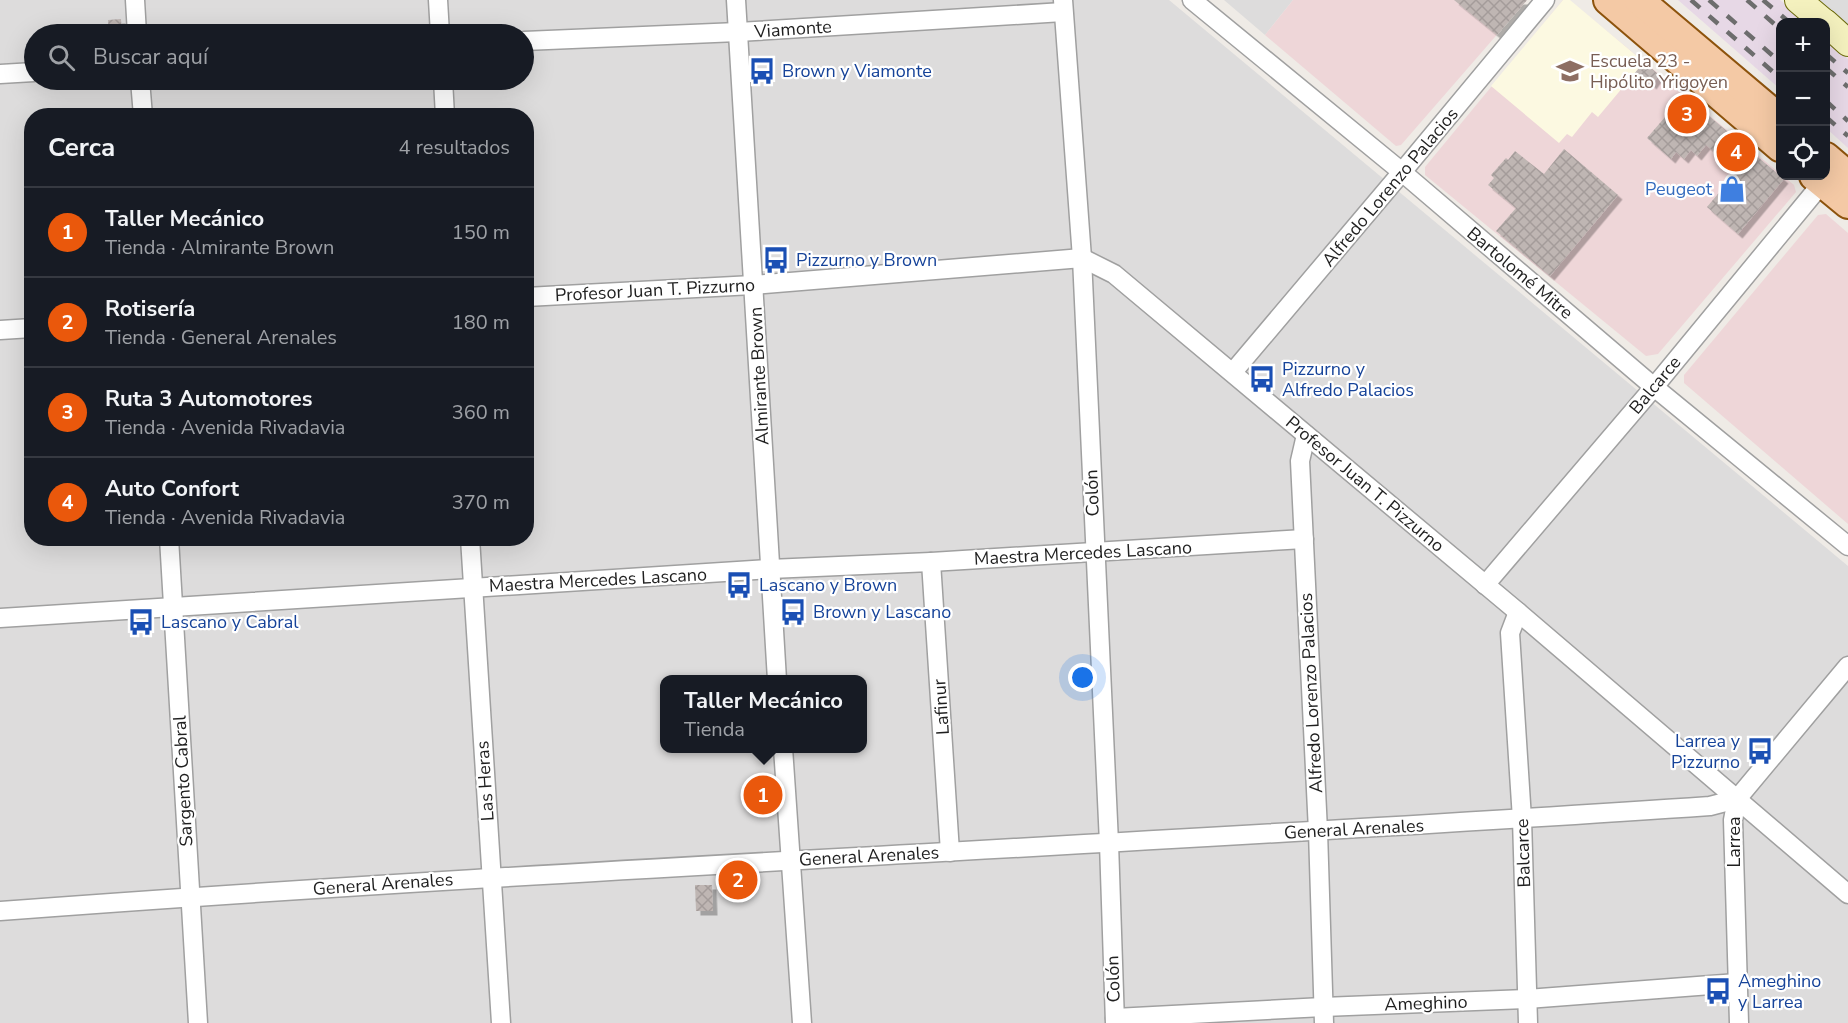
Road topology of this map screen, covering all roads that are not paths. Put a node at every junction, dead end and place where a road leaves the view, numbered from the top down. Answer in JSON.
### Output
{"nodes":[{"id":1,"x":135,"y":0,"type":"edge"},
{"id":2,"x":438,"y":0,"type":"edge"},
{"id":3,"x":736,"y":0,"type":"edge"},
{"id":4,"x":1192,"y":0,"type":"edge"},
{"id":5,"x":1545,"y":0,"type":"edge"},
{"id":6,"x":1608,"y":0,"type":"edge"},
{"id":7,"x":1639,"y":0,"type":"edge"},
{"id":8,"x":1798,"y":0,"type":"edge"},
{"id":9,"x":1063,"y":6,"type":"edge"},
{"id":10,"x":1819,"y":18,"type":"edge"},
{"id":11,"x":136,"y":24,"type":"edge"},
{"id":12,"x":439,"y":24,"type":"edge"},
{"id":13,"x":1830,"y":27,"type":"edge"},
{"id":14,"x":738,"y":32,"type":"junction"},
{"id":15,"x":534,"y":41,"type":"edge"},
{"id":16,"x":1848,"y":43,"type":"edge"},
{"id":17,"x":24,"y":73,"type":"edge"},
{"id":18,"x":0,"y":74,"type":"edge"},
{"id":19,"x":141,"y":90,"type":"edge"},
{"id":20,"x":444,"y":90,"type":"edge"},
{"id":21,"x":142,"y":108,"type":"edge"},
{"id":22,"x":445,"y":108,"type":"edge"},
{"id":23,"x":1776,"y":116,"type":"edge"},
{"id":24,"x":1776,"y":144,"type":"edge"},
{"id":25,"x":1402,"y":172,"type":"junction"},
{"id":26,"x":1830,"y":176,"type":"edge"},
{"id":27,"x":1822,"y":180,"type":"edge"},
{"id":28,"x":1848,"y":204,"type":"edge"},
{"id":29,"x":1082,"y":258,"type":"junction"},
{"id":30,"x":753,"y":285,"type":"junction"},
{"id":31,"x":534,"y":297,"type":"edge"},
{"id":32,"x":24,"y":328,"type":"edge"},
{"id":33,"x":0,"y":330,"type":"edge"},
{"id":34,"x":1233,"y":372,"type":"junction"},
{"id":35,"x":1654,"y":387,"type":"junction"},
{"id":36,"x":1306,"y":435,"type":"junction"},
{"id":37,"x":1304,"y":539,"type":"junction"},
{"id":38,"x":169,"y":546,"type":"edge"},
{"id":39,"x":470,"y":546,"type":"edge"},
{"id":40,"x":1848,"y":546,"type":"edge"},
{"id":41,"x":1094,"y":552,"type":"junction"},
{"id":42,"x":931,"y":562,"type":"junction"},
{"id":43,"x":770,"y":569,"type":"junction"},
{"id":44,"x":1485,"y":585,"type":"junction"},
{"id":45,"x":472,"y":587,"type":"junction"},
{"id":46,"x":173,"y":608,"type":"junction"},
{"id":47,"x":1518,"y":612,"type":"junction"},
{"id":48,"x":0,"y":618,"type":"edge"},
{"id":49,"x":1848,"y":666,"type":"edge"},
{"id":50,"x":777,"y":675,"type":"edge"},
{"id":51,"x":783,"y":753,"type":"edge"},
{"id":52,"x":1737,"y":799,"type":"junction"},
{"id":53,"x":1522,"y":819,"type":"junction"},
{"id":54,"x":1318,"y":831,"type":"junction"},
{"id":55,"x":1109,"y":843,"type":"junction"},
{"id":56,"x":950,"y":852,"type":"junction"},
{"id":57,"x":791,"y":861,"type":"junction"},
{"id":58,"x":491,"y":877,"type":"junction"},
{"id":59,"x":1848,"y":894,"type":"edge"},
{"id":60,"x":189,"y":897,"type":"junction"},
{"id":61,"x":0,"y":911,"type":"edge"},
{"id":62,"x":1737,"y":983,"type":"junction"},
{"id":63,"x":1527,"y":999,"type":"junction"},
{"id":64,"x":1323,"y":1015,"type":"edge"},
{"id":65,"x":1115,"y":1020,"type":"edge"},
{"id":66,"x":198,"y":1023,"type":"edge"},
{"id":67,"x":501,"y":1023,"type":"edge"},
{"id":68,"x":802,"y":1023,"type":"edge"},
{"id":69,"x":1528,"y":1023,"type":"edge"},
{"id":70,"x":1738,"y":1023,"type":"edge"}],
"edges":[{"from":1,"to":11,"type":"street"},
{"from":2,"to":12,"type":"street"},
{"from":3,"to":14,"type":"street","name":"Almirante Brown"},
{"from":4,"to":25,"type":"street","name":"Bartolomé Mitre"},
{"from":5,"to":25,"type":"street","name":"Alfredo Lorenzo Palacios"},
{"from":6,"to":24,"type":"main road"},
{"from":7,"to":23,"type":"main road"},
{"from":8,"to":10,"type":"main road"},
{"from":9,"to":14,"type":"street","name":"Viamonte"},
{"from":9,"to":29,"type":"street","name":"Colón"},
{"from":13,"to":16,"type":"main road"},
{"from":14,"to":15,"type":"street","name":"Viamonte"},
{"from":14,"to":30,"type":"street","name":"Almirante Brown"},
{"from":17,"to":18,"type":"street"},
{"from":19,"to":21,"type":"street"},
{"from":20,"to":22,"type":"street"},
{"from":25,"to":34,"type":"street","name":"Alfredo Lorenzo Palacios"},
{"from":25,"to":35,"type":"street","name":"Bartolomé Mitre"},
{"from":26,"to":28,"type":"main road"},
{"from":27,"to":35,"type":"street","name":"Balcarce"},
{"from":29,"to":30,"type":"street","name":"Profesor Juan T. Pizzurno"},
{"from":29,"to":34,"type":"street","name":"Profesor Juan T. Pizzurno"},
{"from":29,"to":41,"type":"street","name":"Colón"},
{"from":30,"to":31,"type":"street","name":"Profesor Juan T. Pizzurno"},
{"from":30,"to":43,"type":"street","name":"Almirante Brown"},
{"from":32,"to":33,"type":"street"},
{"from":34,"to":36,"type":"street","name":"Profesor Juan T. Pizzurno"},
{"from":35,"to":40,"type":"street","name":"Bartolomé Mitre"},
{"from":35,"to":44,"type":"street","name":"Balcarce"},
{"from":36,"to":37,"type":"street","name":"Alfredo Lorenzo Palacios"},
{"from":36,"to":44,"type":"street","name":"Profesor Juan T. Pizzurno"},
{"from":37,"to":41,"type":"street","name":"Maestra Mercedes Lascano"},
{"from":37,"to":54,"type":"street","name":"Alfredo Lorenzo Palacios"},
{"from":38,"to":46,"type":"street","name":"Sargento Cabral"},
{"from":39,"to":45,"type":"street","name":"Las Heras"},
{"from":41,"to":42,"type":"street","name":"Maestra Mercedes Lascano"},
{"from":41,"to":55,"type":"street","name":"Colón"},
{"from":42,"to":43,"type":"street","name":"Maestra Mercedes Lascano"},
{"from":42,"to":56,"type":"street","name":"Lafinur"},
{"from":43,"to":45,"type":"street","name":"Maestra Mercedes Lascano"},
{"from":43,"to":50,"type":"street","name":"Almirante Brown"},
{"from":44,"to":47,"type":"street","name":"Profesor Juan T. Pizzurno"},
{"from":45,"to":46,"type":"street","name":"Maestra Mercedes Lascano"},
{"from":45,"to":58,"type":"street","name":"Las Heras"},
{"from":46,"to":48,"type":"street","name":"Maestra Mercedes Lascano"},
{"from":46,"to":60,"type":"street","name":"Sargento Cabral"},
{"from":47,"to":52,"type":"street","name":"Profesor Juan T. Pizzurno"},
{"from":47,"to":53,"type":"street","name":"Balcarce"},
{"from":49,"to":52,"type":"street","name":"Larrea"},
{"from":51,"to":57,"type":"street"},
{"from":52,"to":53,"type":"street","name":"General Arenales"},
{"from":52,"to":59,"type":"street","name":"Profesor Juan T. Pizzurno"},
{"from":52,"to":62,"type":"street","name":"Larrea"},
{"from":53,"to":54,"type":"street","name":"General Arenales"},
{"from":53,"to":63,"type":"street","name":"Balcarce"},
{"from":54,"to":55,"type":"street","name":"General Arenales"},
{"from":54,"to":64,"type":"street","name":"Alfredo Lorenzo Palacios"},
{"from":55,"to":56,"type":"street","name":"General Arenales"},
{"from":55,"to":65,"type":"street","name":"Colón"},
{"from":56,"to":57,"type":"street","name":"General Arenales"},
{"from":57,"to":58,"type":"street","name":"General Arenales"},
{"from":57,"to":68,"type":"street"},
{"from":58,"to":60,"type":"street","name":"General Arenales"},
{"from":58,"to":67,"type":"street","name":"Las Heras"},
{"from":60,"to":61,"type":"street","name":"General Arenales"},
{"from":60,"to":66,"type":"street","name":"Sargento Cabral"},
{"from":62,"to":63,"type":"street","name":"Ameghino"},
{"from":62,"to":70,"type":"street","name":"Larrea"},
{"from":63,"to":64,"type":"street","name":"Ameghino"},
{"from":63,"to":69,"type":"street","name":"Balcarce"},
{"from":64,"to":65,"type":"street","name":"Ameghino"}]}
